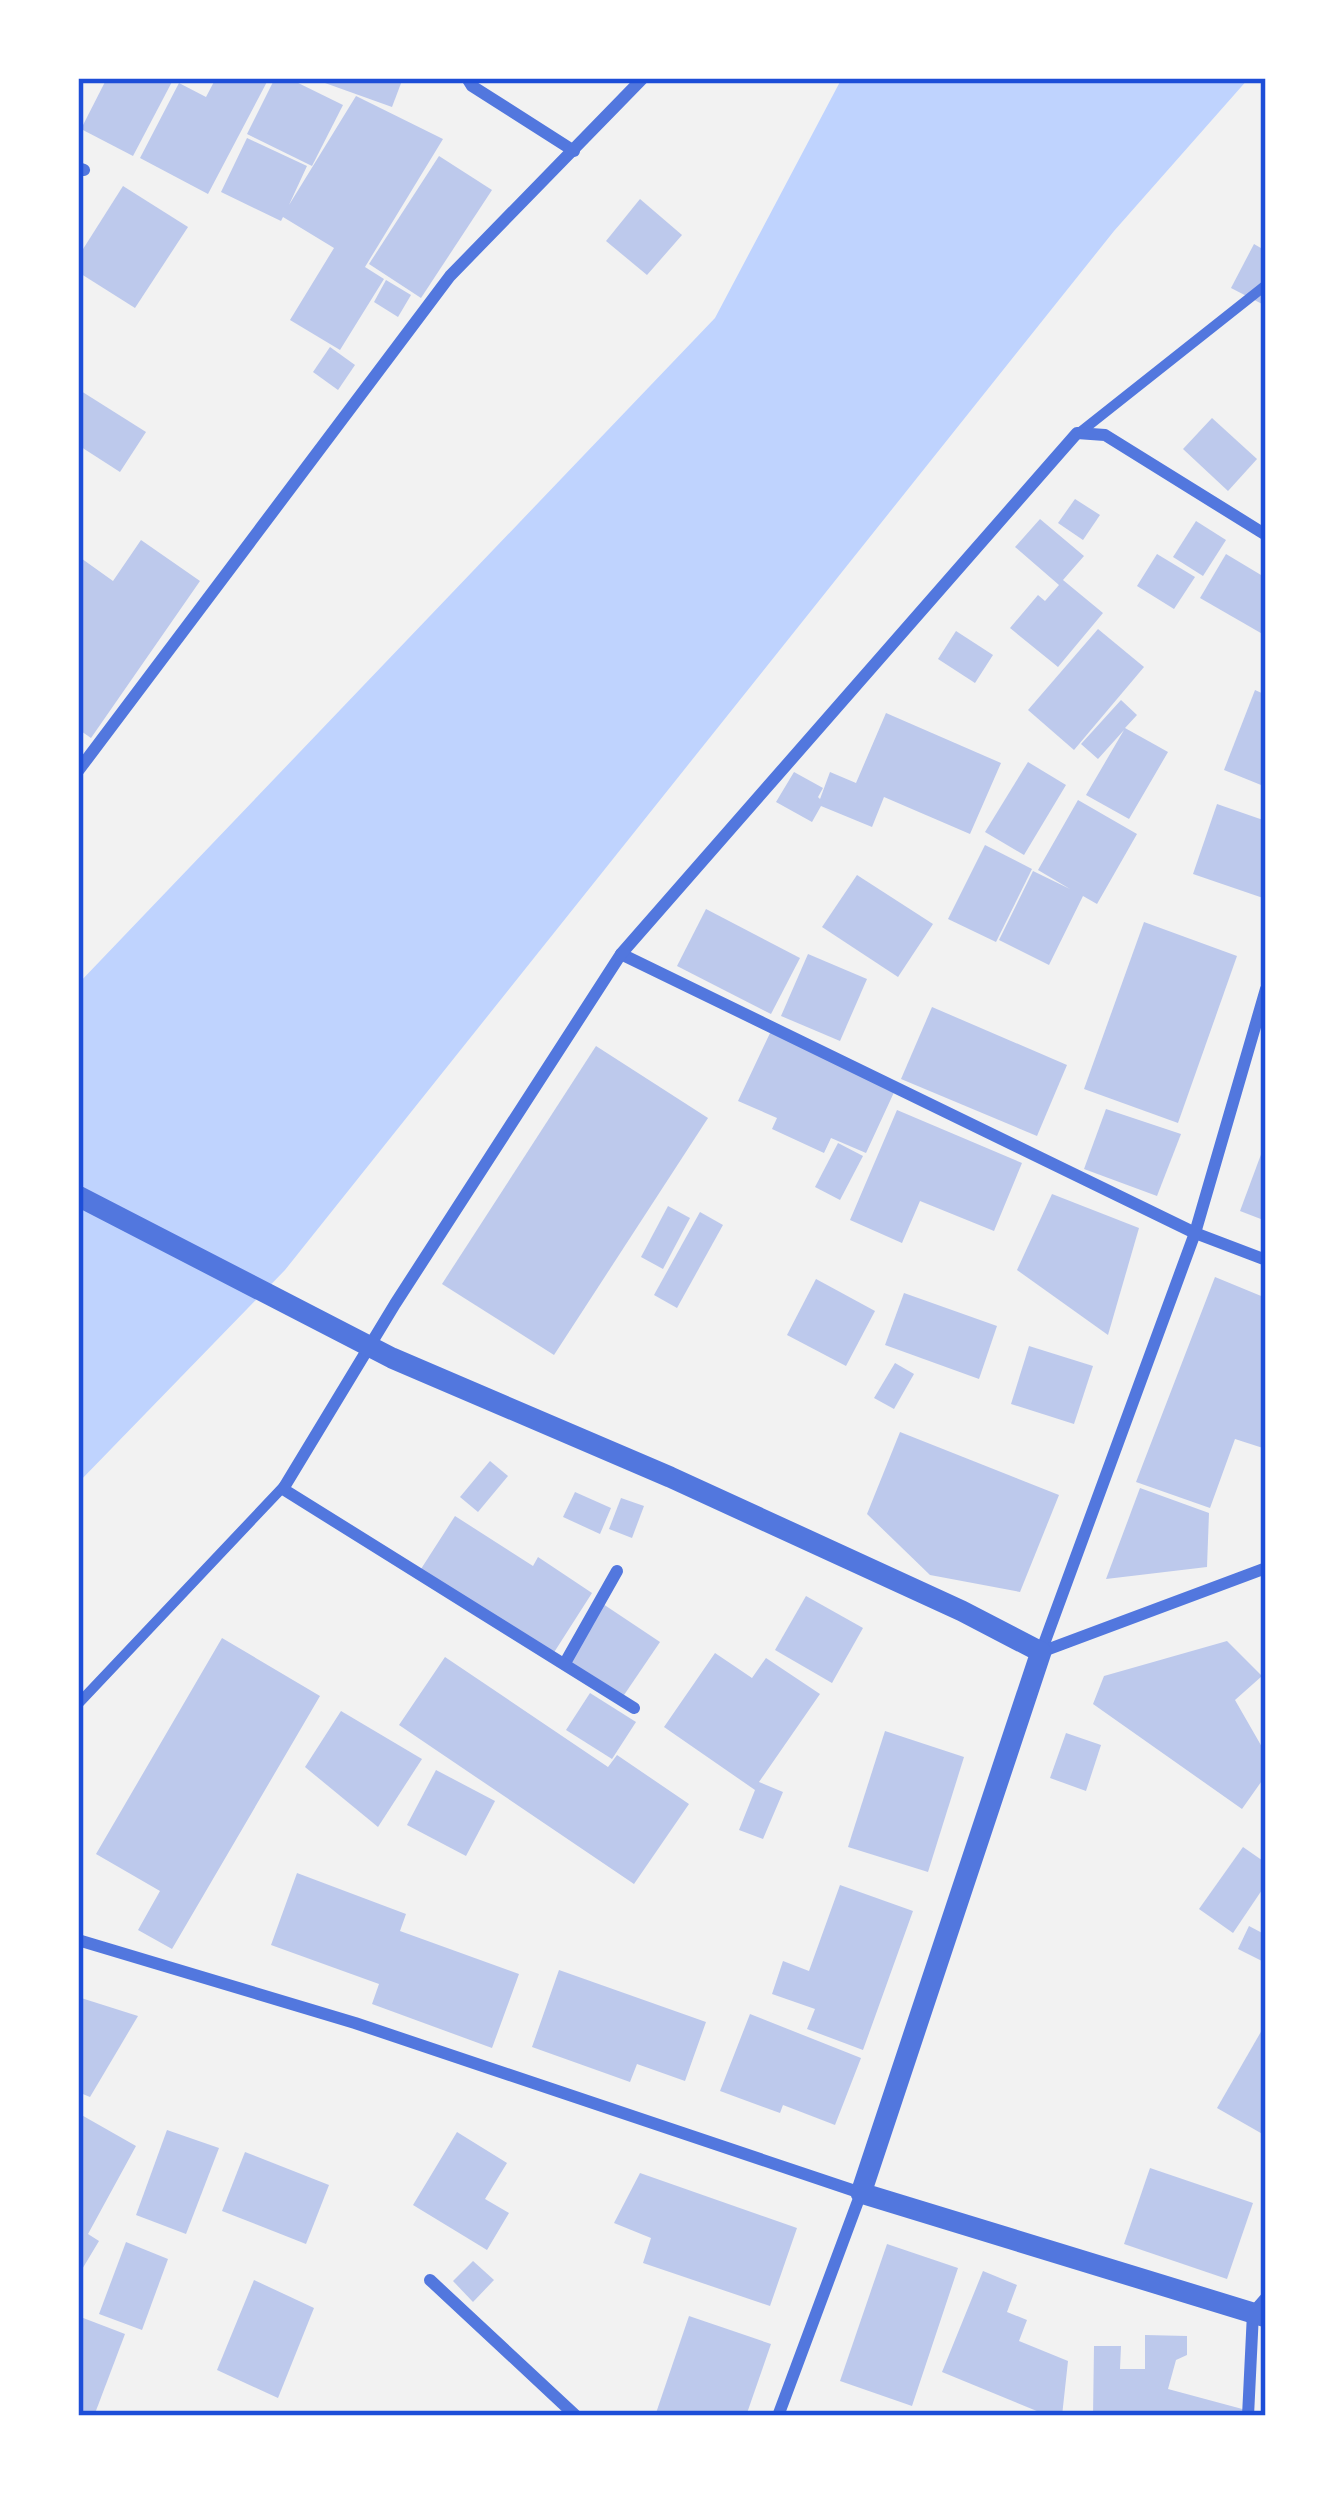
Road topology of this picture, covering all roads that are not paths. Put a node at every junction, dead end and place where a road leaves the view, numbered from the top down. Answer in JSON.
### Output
{"nodes":[{"id":1,"x":467,"y":78,"type":"edge"},
{"id":2,"x":643,"y":78,"type":"edge"},
{"id":3,"x":574,"y":151,"type":"junction"},
{"id":4,"x":1266,"y":286,"type":"edge"},
{"id":5,"x":1077,"y":433,"type":"junction"},
{"id":6,"x":1266,"y":535,"type":"edge"},
{"id":7,"x":84,"y":752,"type":"edge"},
{"id":8,"x":78,"y":771,"type":"edge"},
{"id":9,"x":621,"y":954,"type":"junction"},
{"id":10,"x":1266,"y":989,"type":"edge"},
{"id":11,"x":78,"y":1196,"type":"edge"},
{"id":12,"x":1195,"y":1233,"type":"junction"},
{"id":13,"x":1266,"y":1260,"type":"edge"},
{"id":14,"x":283,"y":1489,"type":"junction"},
{"id":15,"x":1266,"y":1568,"type":"edge"},
{"id":16,"x":617,"y":1571,"type":"dead end"},
{"id":17,"x":1041,"y":1652,"type":"junction"},
{"id":18,"x":565,"y":1663,"type":"junction"},
{"id":19,"x":78,"y":1704,"type":"edge"},
{"id":20,"x":634,"y":1708,"type":"dead end"},
{"id":21,"x":78,"y":1940,"type":"edge"},
{"id":22,"x":861,"y":2193,"type":"junction"},
{"id":23,"x":430,"y":2280,"type":"dead end"},
{"id":24,"x":1262,"y":2310,"type":"edge"},
{"id":25,"x":576,"y":2416,"type":"edge"},
{"id":26,"x":778,"y":2416,"type":"edge"},
{"id":27,"x":1247,"y":2416,"type":"edge"}],
"edges":[{"from":1,"to":3,"type":"street"},
{"from":2,"to":3,"type":"street"},
{"from":3,"to":7,"type":"street"},
{"from":4,"to":5,"type":"street"},
{"from":5,"to":6,"type":"street"},
{"from":5,"to":9,"type":"street"},
{"from":7,"to":8,"type":"street"},
{"from":9,"to":12,"type":"street"},
{"from":9,"to":14,"type":"street"},
{"from":10,"to":12,"type":"street"},
{"from":11,"to":17,"type":"street"},
{"from":12,"to":13,"type":"street"},
{"from":12,"to":17,"type":"street"},
{"from":14,"to":18,"type":"street"},
{"from":14,"to":19,"type":"street"},
{"from":15,"to":17,"type":"street"},
{"from":16,"to":18,"type":"street"},
{"from":17,"to":22,"type":"street"},
{"from":18,"to":20,"type":"street"},
{"from":21,"to":22,"type":"street"},
{"from":22,"to":24,"type":"street"},
{"from":22,"to":26,"type":"street"},
{"from":23,"to":25,"type":"street"},
{"from":24,"to":27,"type":"street"}]}
